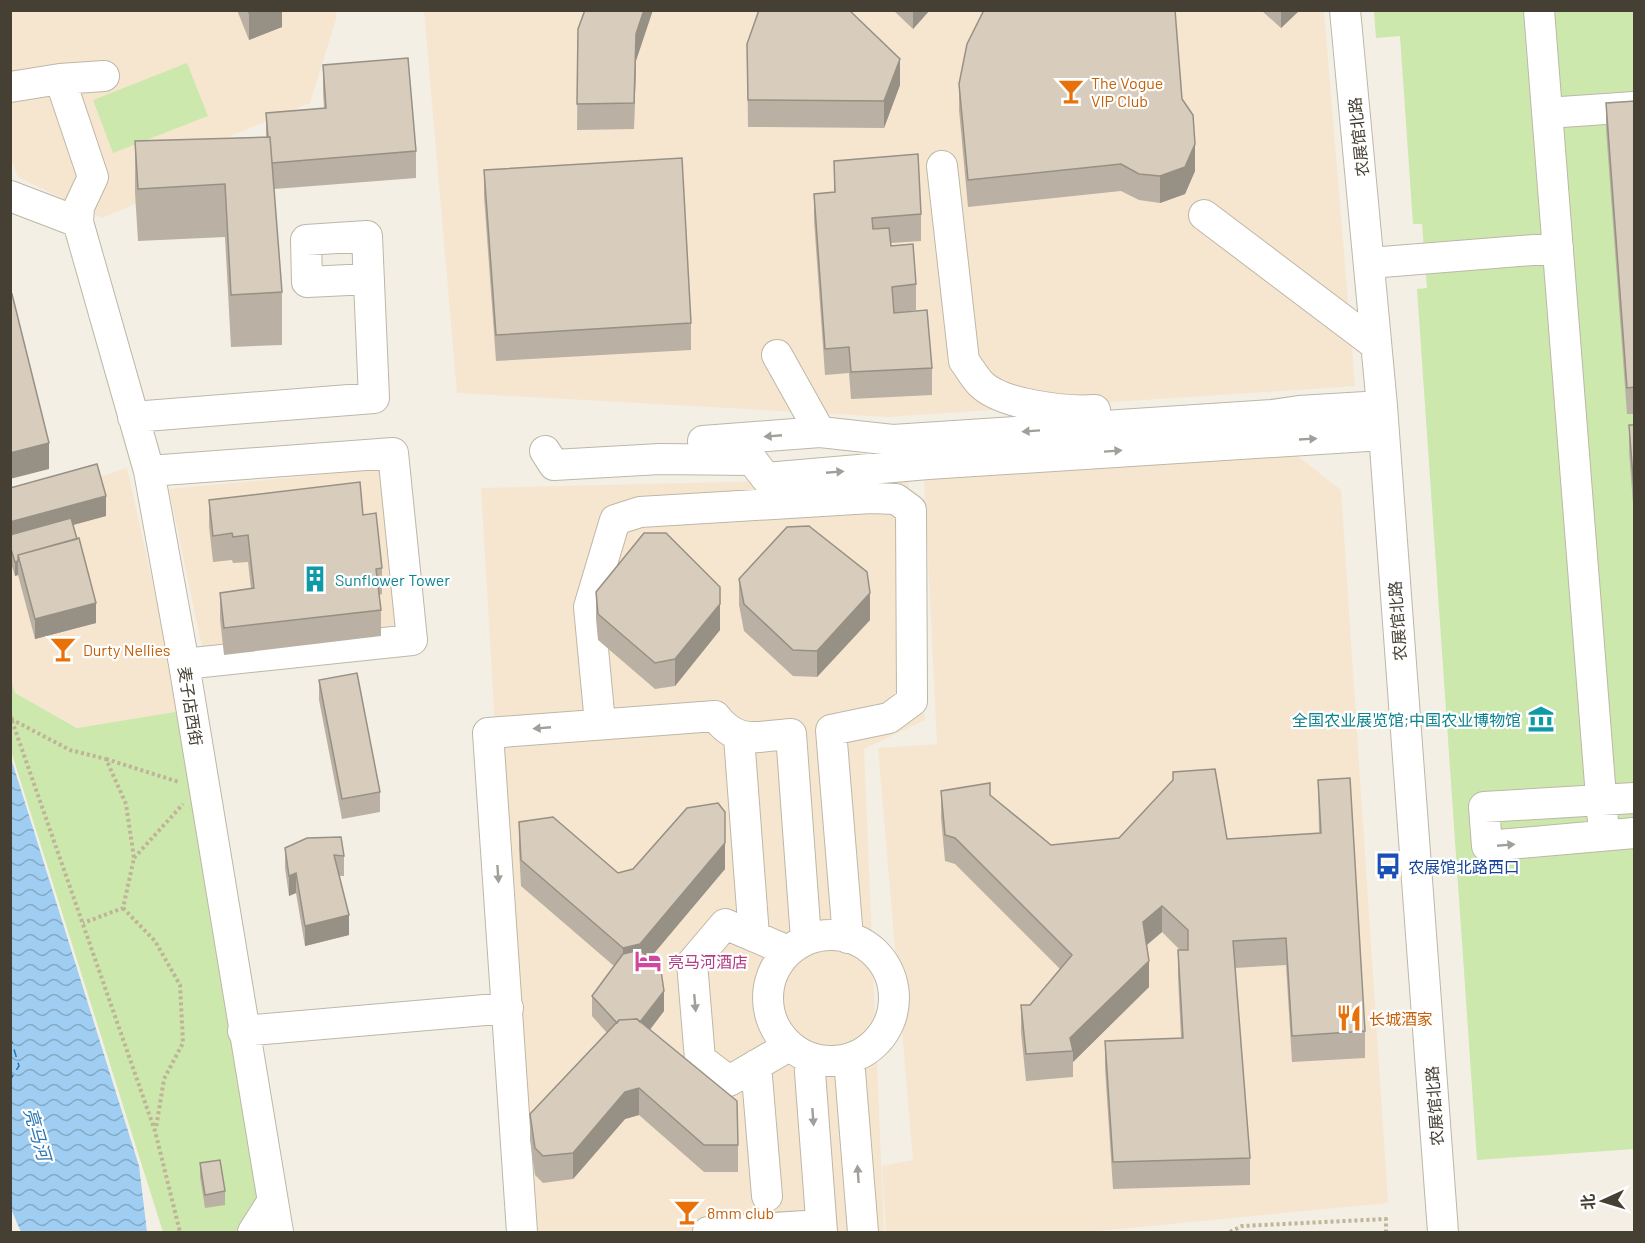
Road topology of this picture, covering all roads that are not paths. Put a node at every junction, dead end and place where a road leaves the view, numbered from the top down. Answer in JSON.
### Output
{"nodes":[{"id":1,"x":1345,"y":10,"type":"edge"},
{"id":2,"x":1539,"y":10,"type":"edge"},
{"id":3,"x":104,"y":76,"type":"dead end"},
{"id":4,"x":60,"y":79,"type":"junction"},
{"id":5,"x":10,"y":87,"type":"edge"},
{"id":6,"x":1635,"y":106,"type":"edge"},
{"id":7,"x":1547,"y":113,"type":"junction"},
{"id":8,"x":942,"y":166,"type":"dead end"},
{"id":9,"x":10,"y":196,"type":"edge"},
{"id":10,"x":1204,"y":215,"type":"dead end"},
{"id":11,"x":78,"y":222,"type":"junction"},
{"id":12,"x":1558,"y":248,"type":"junction"},
{"id":13,"x":1370,"y":263,"type":"junction"},
{"id":14,"x":369,"y":279,"type":"dead end"},
{"id":15,"x":1376,"y":345,"type":"junction"},
{"id":16,"x":777,"y":355,"type":"dead end"},
{"id":17,"x":133,"y":417,"type":"junction"},
{"id":18,"x":1382,"y":420,"type":"junction"},
{"id":19,"x":1281,"y":422,"type":"junction"},
{"id":20,"x":820,"y":432,"type":"junction"},
{"id":21,"x":149,"y":471,"type":"junction"},
{"id":22,"x":767,"y":491,"type":"junction"},
{"id":23,"x":184,"y":664,"type":"junction"},
{"id":24,"x":600,"y":723,"type":"junction"},
{"id":25,"x":739,"y":737,"type":"junction"},
{"id":26,"x":1635,"y":798,"type":"edge"},
{"id":27,"x":1601,"y":801,"type":"junction"},
{"id":28,"x":1635,"y":833,"type":"edge"},
{"id":29,"x":1604,"y":835,"type":"junction"},
{"id":30,"x":754,"y":936,"type":"junction"},
{"id":31,"x":848,"y":939,"type":"junction"},
{"id":32,"x":797,"y":945,"type":"junction"},
{"id":33,"x":508,"y":1008,"type":"junction"},
{"id":34,"x":243,"y":1031,"type":"junction"},
{"id":35,"x":799,"y":1052,"type":"junction"},
{"id":36,"x":849,"y":1059,"type":"junction"},
{"id":37,"x":756,"y":1065,"type":"junction"},
{"id":38,"x":498,"y":1148,"type":"dead end"},
{"id":39,"x":766,"y":1196,"type":"dead end"},
{"id":40,"x":272,"y":1202,"type":"junction"},
{"id":41,"x":821,"y":1229,"type":"edge"},
{"id":42,"x":253,"y":1233,"type":"edge"},
{"id":43,"x":278,"y":1233,"type":"edge"},
{"id":44,"x":503,"y":1233,"type":"edge"},
{"id":45,"x":522,"y":1233,"type":"edge"},
{"id":46,"x":708,"y":1233,"type":"edge"},
{"id":47,"x":862,"y":1233,"type":"edge"},
{"id":48,"x":1443,"y":1233,"type":"edge"}],
"edges":[{"from":1,"to":13,"type":"street","name":"农展馆北路"},
{"from":2,"to":7,"type":"street"},
{"from":3,"to":4,"type":"street"},
{"from":4,"to":5,"type":"street"},
{"from":4,"to":11,"type":"street"},
{"from":6,"to":7,"type":"street"},
{"from":7,"to":12,"type":"street"},
{"from":8,"to":19,"type":"street"},
{"from":9,"to":11,"type":"street"},
{"from":10,"to":15,"type":"street"},
{"from":11,"to":17,"type":"street","name":"麦子店西街"},
{"from":12,"to":13,"type":"street"},
{"from":12,"to":27,"type":"street"},
{"from":13,"to":15,"type":"street","name":"农展馆北路"},
{"from":14,"to":17,"type":"street"},
{"from":15,"to":18,"type":"street","name":"农展馆北路"},
{"from":16,"to":20,"type":"street"},
{"from":17,"to":21,"type":"street","name":"麦子店西街"},
{"from":19,"to":18,"type":"street","one_way":true},
{"from":18,"to":19,"type":"street"},
{"from":18,"to":48,"type":"street","name":"农展馆北路"},
{"from":19,"to":20,"type":"street","one_way":true},
{"from":22,"to":19,"type":"street","one_way":true},
{"from":20,"to":22,"type":"street","one_way":true},
{"from":21,"to":23,"type":"street","name":"麦子店西街"},
{"from":21,"to":23,"type":"street"},
{"from":22,"to":24,"type":"street"},
{"from":22,"to":31,"type":"street"},
{"from":23,"to":34,"type":"street","name":"麦子店西街"},
{"from":24,"to":25,"type":"street"},
{"from":24,"to":33,"type":"street","one_way":true},
{"from":25,"to":30,"type":"street"},
{"from":25,"to":32,"type":"street"},
{"from":26,"to":27,"type":"street"},
{"from":27,"to":29,"type":"street"},
{"from":27,"to":29,"type":"street","one_way":true},
{"from":28,"to":29,"type":"street"},
{"from":30,"to":32,"type":"street"},
{"from":30,"to":37,"type":"street","one_way":true},
{"from":31,"to":32,"type":"street"},
{"from":31,"to":36,"type":"street"},
{"from":32,"to":35,"type":"street"},
{"from":33,"to":34,"type":"street"},
{"from":33,"to":45,"type":"street"},
{"from":34,"to":40,"type":"street","name":"麦子店西街"},
{"from":35,"to":36,"type":"street"},
{"from":35,"to":37,"type":"street"},
{"from":35,"to":41,"type":"street","one_way":true},
{"from":47,"to":36,"type":"street","one_way":true},
{"from":37,"to":39,"type":"street"},
{"from":38,"to":44,"type":"street"},
{"from":40,"to":42,"type":"street"},
{"from":40,"to":43,"type":"street","name":"麦子店西街"},
{"from":41,"to":46,"type":"street"}]}
